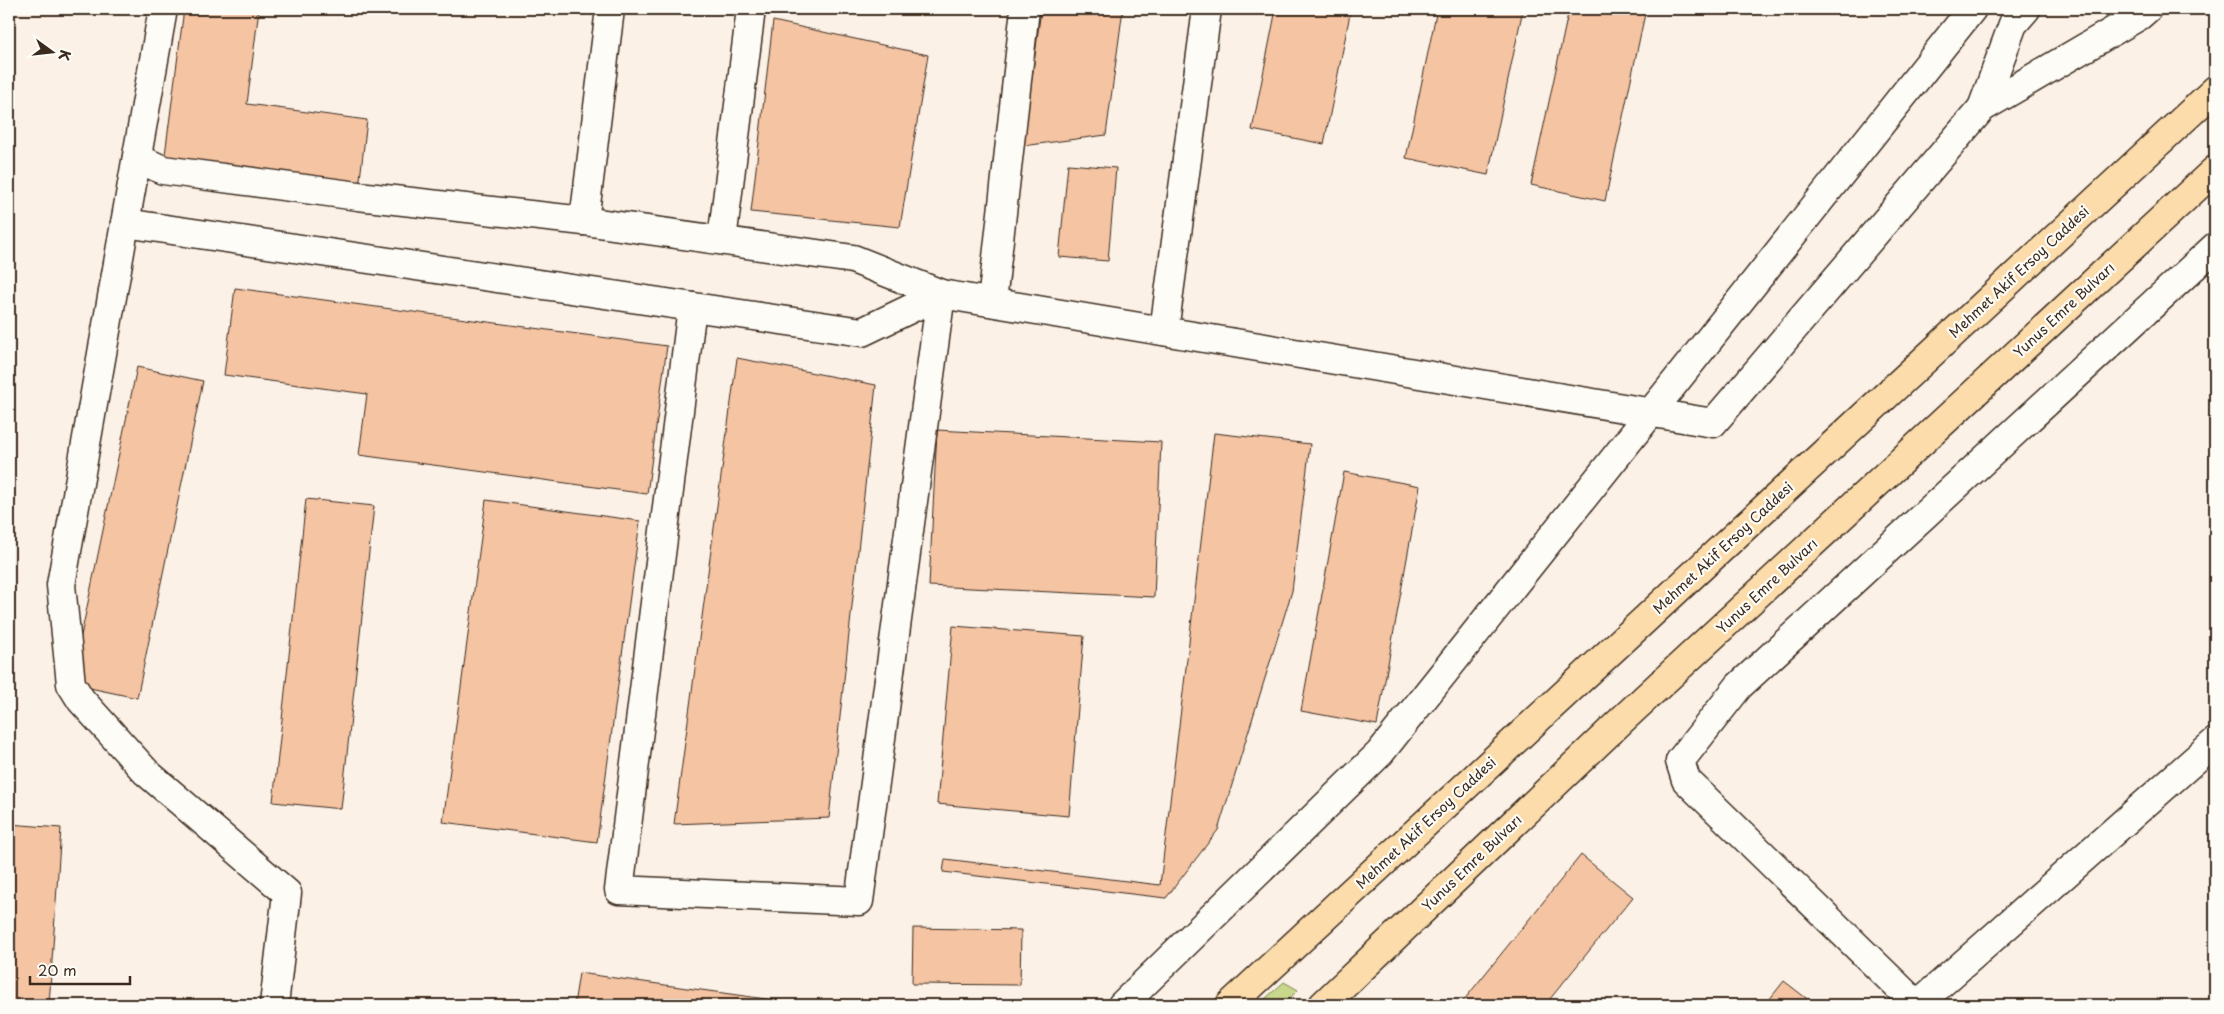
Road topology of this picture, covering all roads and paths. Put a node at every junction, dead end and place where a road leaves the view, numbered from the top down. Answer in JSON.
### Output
{"nodes":[{"id":1,"x":163,"y":9,"type":"edge"},
{"id":2,"x":610,"y":9,"type":"edge"},
{"id":3,"x":751,"y":9,"type":"edge"},
{"id":4,"x":1025,"y":9,"type":"edge"},
{"id":5,"x":1207,"y":9,"type":"edge"},
{"id":6,"x":1972,"y":9,"type":"edge"},
{"id":7,"x":2026,"y":9,"type":"edge"},
{"id":8,"x":2147,"y":9,"type":"edge"},
{"id":9,"x":2215,"y":90,"type":"edge"},
{"id":10,"x":1982,"y":108,"type":"junction"},
{"id":11,"x":137,"y":158,"type":"junction"},
{"id":12,"x":2215,"y":170,"type":"edge"},
{"id":13,"x":584,"y":221,"type":"junction"},
{"id":14,"x":125,"y":223,"type":"junction"},
{"id":15,"x":722,"y":240,"type":"junction"},
{"id":16,"x":2215,"y":247,"type":"edge"},
{"id":17,"x":941,"y":294,"type":"junction"},
{"id":18,"x":992,"y":302,"type":"junction"},
{"id":19,"x":692,"y":307,"type":"junction"},
{"id":20,"x":1164,"y":331,"type":"junction"},
{"id":21,"x":1651,"y":412,"type":"junction"},
{"id":22,"x":2215,"y":742,"type":"edge"},
{"id":23,"x":274,"y":1005,"type":"edge"},
{"id":24,"x":1122,"y":1005,"type":"edge"},
{"id":25,"x":1230,"y":1005,"type":"edge"},
{"id":26,"x":1323,"y":1005,"type":"edge"}],
"edges":[{"from":1,"to":11,"type":"lane"},
{"from":2,"to":13,"type":"lane"},
{"from":3,"to":15,"type":"lane"},
{"from":4,"to":18,"type":"lane"},
{"from":5,"to":20,"type":"lane"},
{"from":6,"to":21,"type":"lane"},
{"from":7,"to":10,"type":"lane"},
{"from":8,"to":10,"type":"lane"},
{"from":9,"to":25,"type":"main road","name":"Mehmet Akif Ersoy Caddesi"},
{"from":10,"to":21,"type":"lane"},
{"from":11,"to":13,"type":"lane"},
{"from":11,"to":14,"type":"lane"},
{"from":12,"to":26,"type":"main road","name":"Yunus Emre Bulvarı"},
{"from":13,"to":15,"type":"lane"},
{"from":14,"to":19,"type":"lane"},
{"from":14,"to":23,"type":"lane"},
{"from":15,"to":17,"type":"lane"},
{"from":16,"to":22,"type":"lane"},
{"from":17,"to":18,"type":"lane"},
{"from":17,"to":19,"type":"lane"},
{"from":17,"to":19,"type":"lane"},
{"from":18,"to":20,"type":"lane"},
{"from":20,"to":21,"type":"lane"},
{"from":21,"to":24,"type":"lane"}]}
